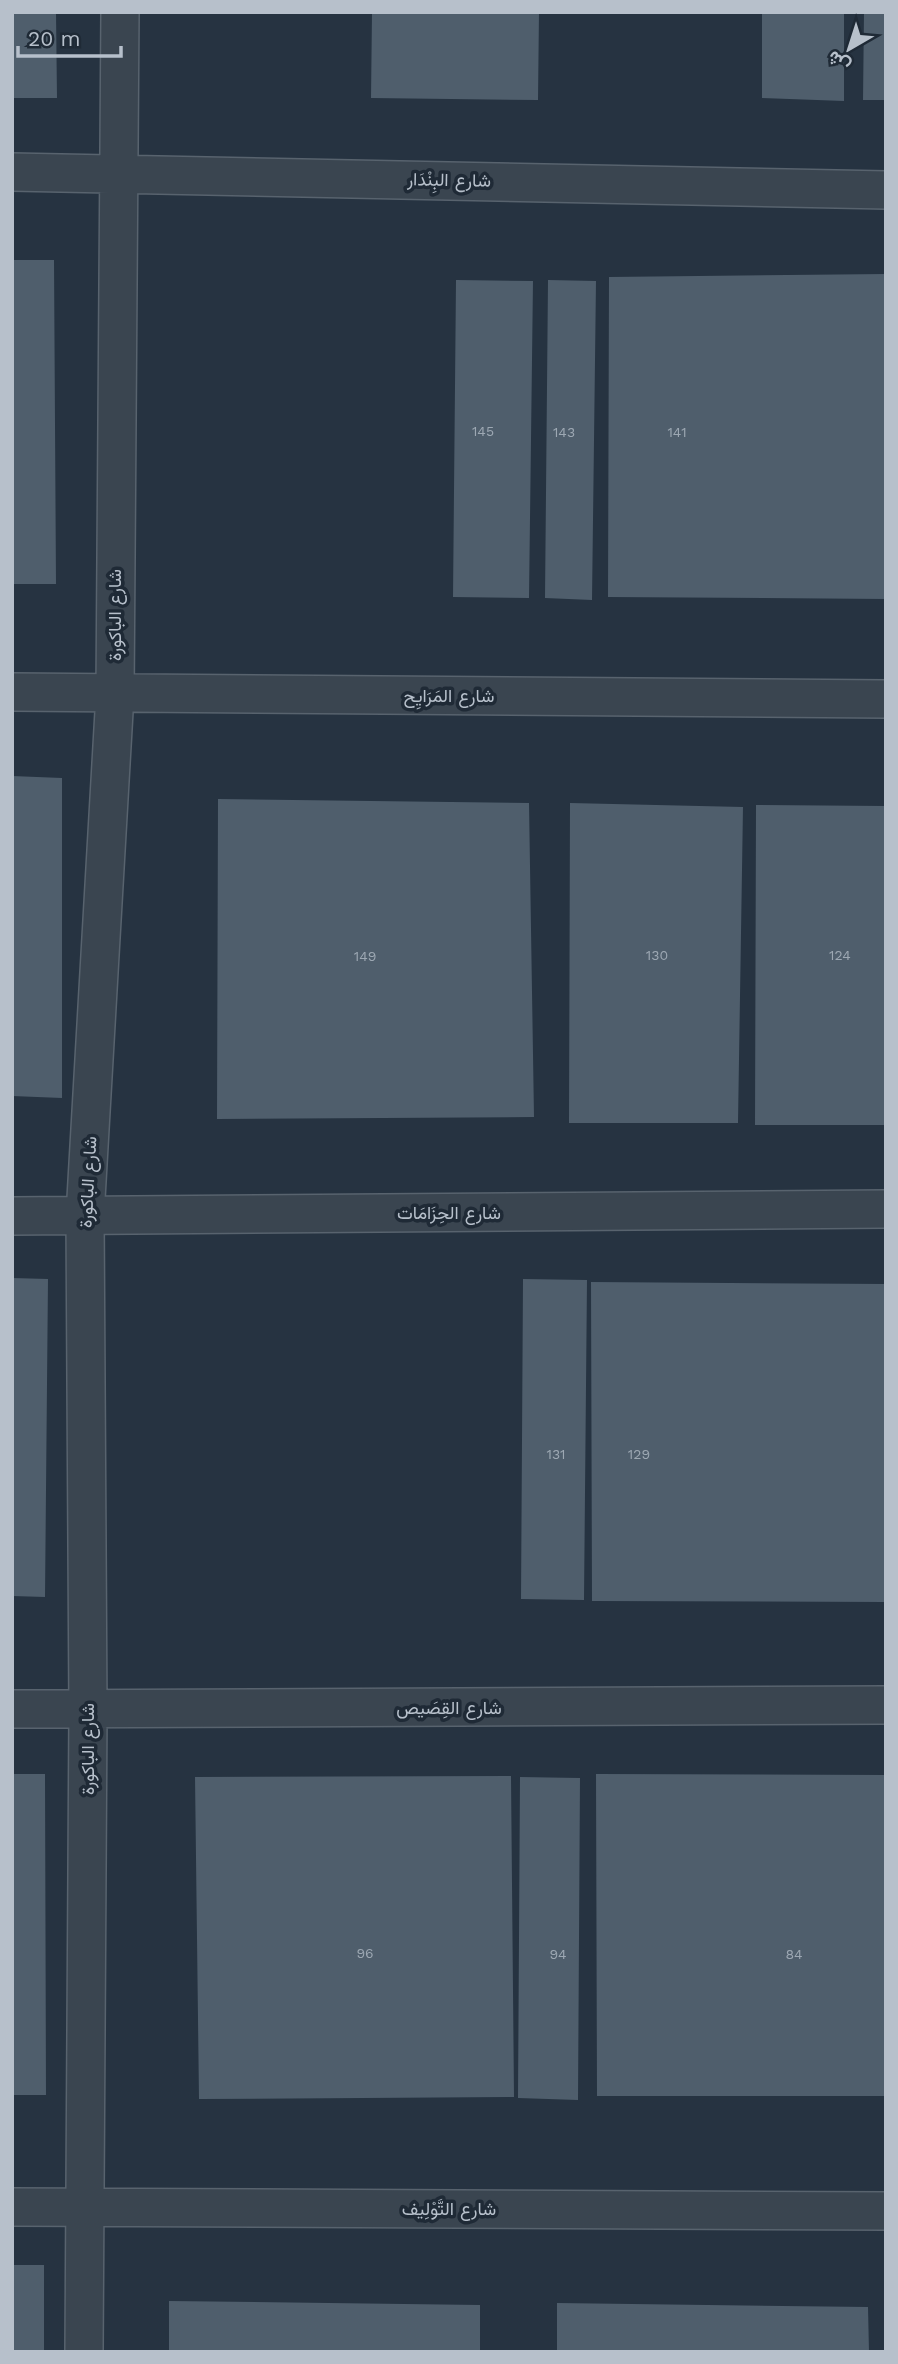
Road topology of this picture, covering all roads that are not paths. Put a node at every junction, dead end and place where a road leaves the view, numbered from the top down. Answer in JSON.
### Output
{"nodes":[{"id":1,"x":120,"y":12,"type":"edge"},
{"id":2,"x":12,"y":172,"type":"edge"},
{"id":3,"x":118,"y":172,"type":"junction"},
{"id":4,"x":886,"y":190,"type":"edge"},
{"id":5,"x":12,"y":692,"type":"edge"},
{"id":6,"x":115,"y":694,"type":"junction"},
{"id":7,"x":886,"y":699,"type":"edge"},
{"id":8,"x":886,"y":1209,"type":"edge"},
{"id":9,"x":12,"y":1216,"type":"edge"},
{"id":10,"x":85,"y":1216,"type":"junction"},
{"id":11,"x":886,"y":1705,"type":"edge"},
{"id":12,"x":12,"y":1709,"type":"edge"},
{"id":13,"x":88,"y":1710,"type":"junction"},
{"id":14,"x":12,"y":2207,"type":"edge"},
{"id":15,"x":85,"y":2207,"type":"junction"},
{"id":16,"x":886,"y":2211,"type":"edge"},
{"id":17,"x":84,"y":2352,"type":"edge"}],
"edges":[{"from":1,"to":3,"type":"street","name":"شارع الباكورة"},
{"from":2,"to":3,"type":"street","name":"شارع البِنْدَار"},
{"from":3,"to":4,"type":"street","name":"شارع البِنْدَار"},
{"from":3,"to":6,"type":"street","name":"شارع الباكورة"},
{"from":5,"to":6,"type":"street","name":"شارع المَرَايِح"},
{"from":6,"to":7,"type":"street","name":"شارع المَرَايِح"},
{"from":6,"to":10,"type":"street","name":"شارع الباكورة"},
{"from":8,"to":10,"type":"street","name":"شارع الحِزَامَات"},
{"from":9,"to":10,"type":"street","name":"شارع الحِزَامَات"},
{"from":10,"to":13,"type":"street","name":"شارع الباكورة"},
{"from":11,"to":13,"type":"street","name":"شارع القِصَيص"},
{"from":12,"to":13,"type":"street","name":"شارع القِصَيص"},
{"from":13,"to":15,"type":"street","name":"شارع الباكورة"},
{"from":14,"to":15,"type":"street","name":"شارع التَّوْلِيف"},
{"from":15,"to":16,"type":"street","name":"شارع التَّوْلِيف"},
{"from":15,"to":17,"type":"street","name":"شارع الباكورة"}]}
